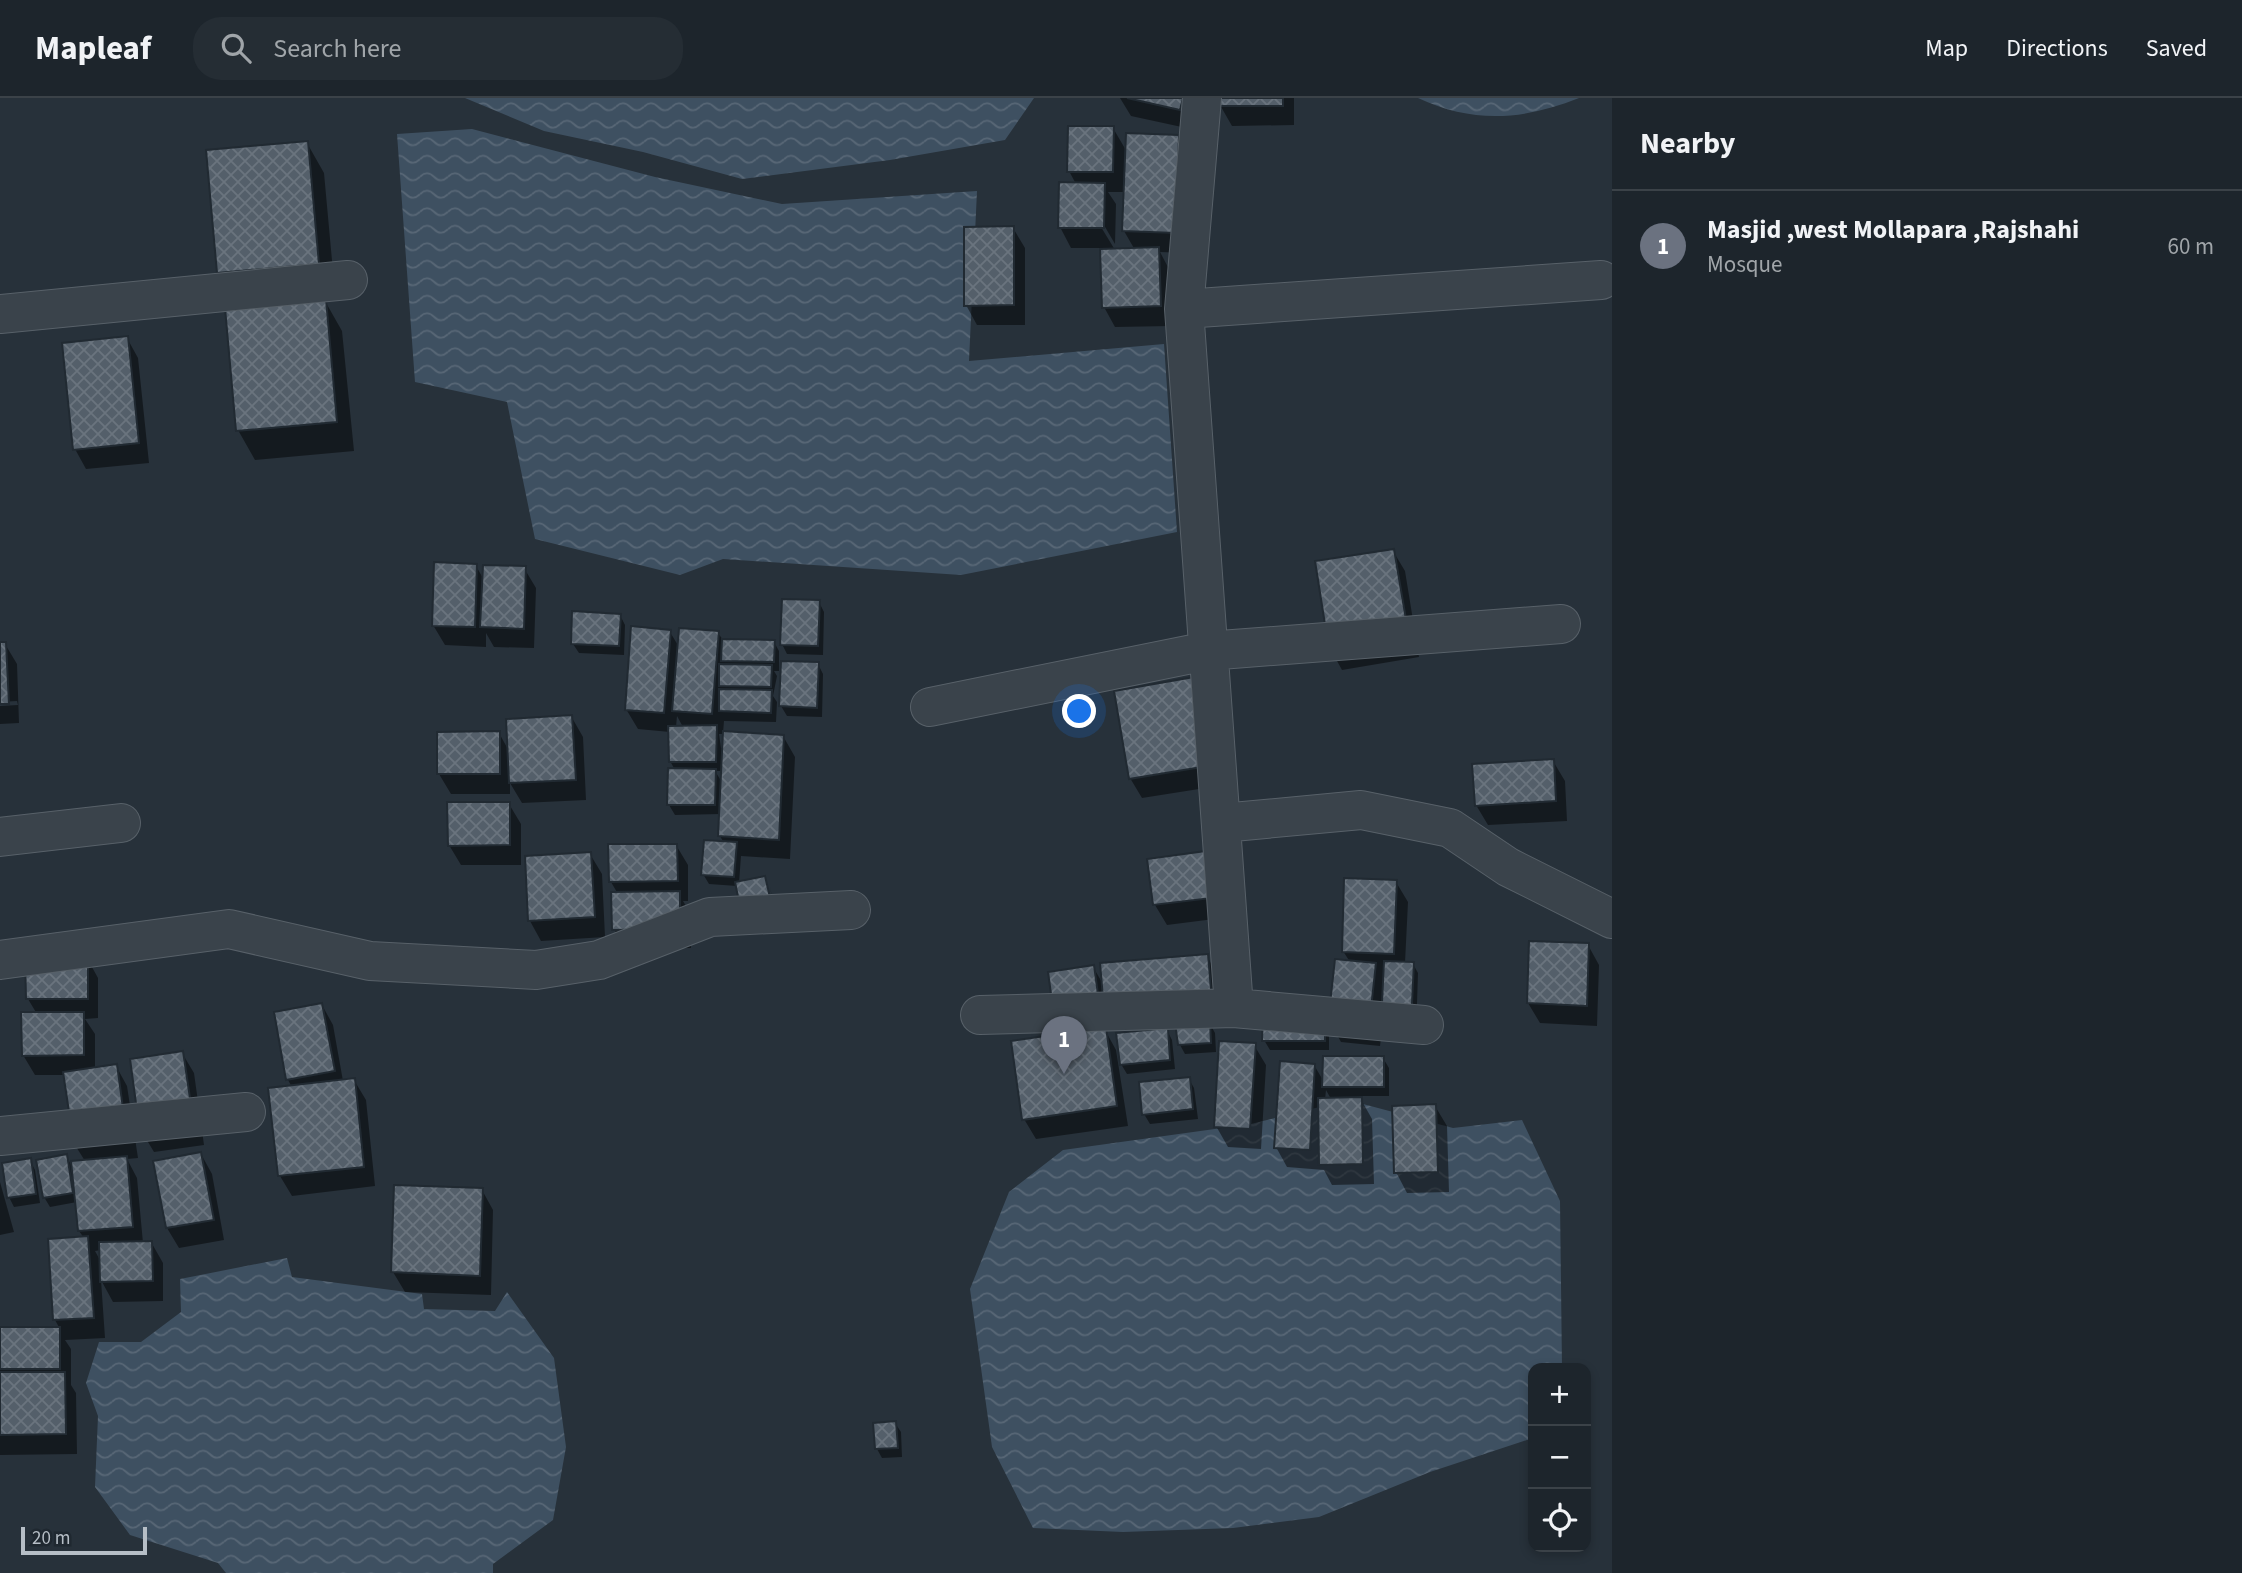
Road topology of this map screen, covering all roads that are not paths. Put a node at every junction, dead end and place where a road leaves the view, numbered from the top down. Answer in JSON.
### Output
{"nodes":[{"id":1,"x":1202,"y":98,"type":"edge"},
{"id":2,"x":348,"y":280,"type":"dead end"},
{"id":3,"x":1601,"y":280,"type":"dead end"},
{"id":4,"x":1184,"y":309,"type":"junction"},
{"id":5,"x":0,"y":314,"type":"edge"},
{"id":6,"x":1561,"y":624,"type":"dead end"},
{"id":7,"x":1207,"y":651,"type":"junction"},
{"id":8,"x":930,"y":707,"type":"dead end"},
{"id":9,"x":121,"y":822,"type":"dead end"},
{"id":10,"x":1222,"y":823,"type":"junction"},
{"id":11,"x":0,"y":836,"type":"edge"},
{"id":12,"x":851,"y":910,"type":"dead end"},
{"id":13,"x":1612,"y":919,"type":"edge"},
{"id":14,"x":0,"y":960,"type":"edge"},
{"id":15,"x":1234,"y":1008,"type":"junction"},
{"id":16,"x":980,"y":1015,"type":"dead end"},
{"id":17,"x":1424,"y":1025,"type":"dead end"},
{"id":18,"x":246,"y":1112,"type":"dead end"},
{"id":19,"x":0,"y":1136,"type":"edge"}],
"edges":[{"from":1,"to":4,"type":"street"},
{"from":2,"to":5,"type":"street"},
{"from":3,"to":4,"type":"street"},
{"from":4,"to":7,"type":"street"},
{"from":6,"to":7,"type":"street"},
{"from":7,"to":8,"type":"street"},
{"from":7,"to":10,"type":"street"},
{"from":9,"to":11,"type":"street"},
{"from":10,"to":13,"type":"street"},
{"from":10,"to":15,"type":"street"},
{"from":12,"to":14,"type":"street"},
{"from":15,"to":16,"type":"street"},
{"from":15,"to":17,"type":"street"},
{"from":18,"to":19,"type":"street"}]}
